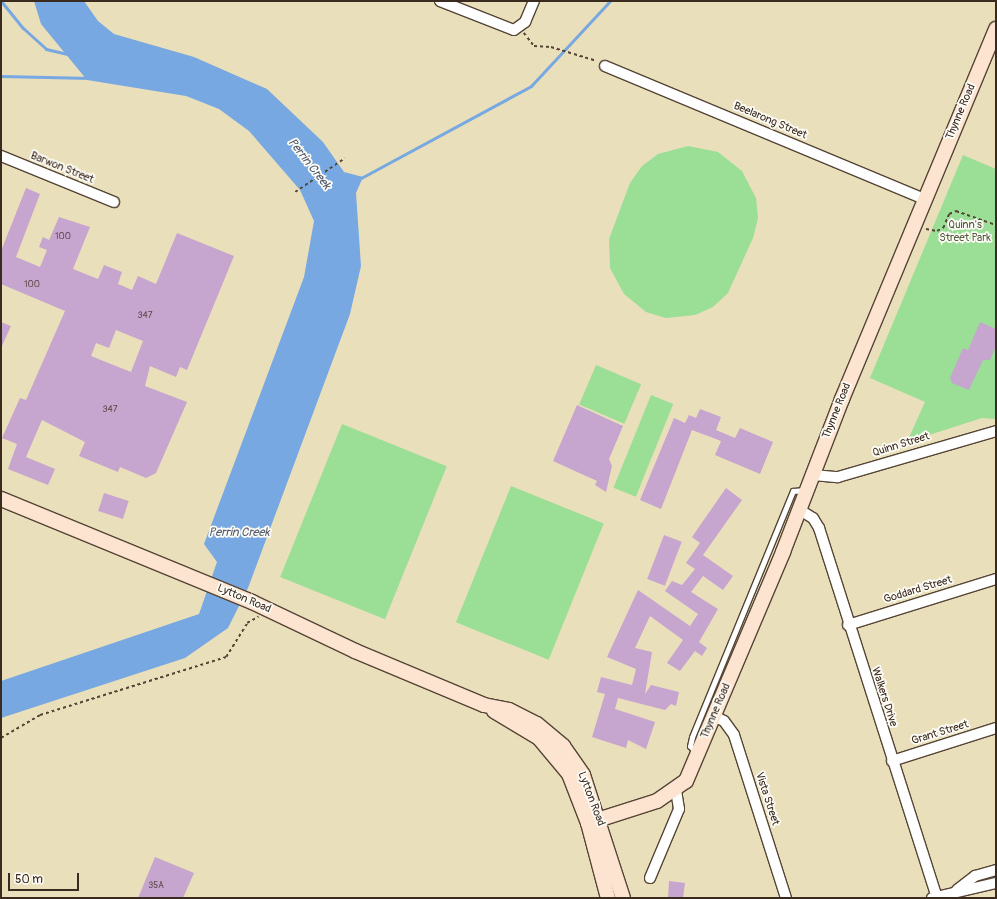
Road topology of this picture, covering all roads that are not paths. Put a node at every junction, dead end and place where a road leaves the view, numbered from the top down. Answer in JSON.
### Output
{"nodes":[{"id":1,"x":440,"y":1,"type":"edge"},
{"id":2,"x":534,"y":1,"type":"edge"},
{"id":3,"x":996,"y":29,"type":"edge"},
{"id":4,"x":605,"y":66,"type":"road end"},
{"id":5,"x":1,"y":156,"type":"edge"},
{"id":6,"x":925,"y":199,"type":"junction"},
{"id":7,"x":114,"y":202,"type":"dead end"},
{"id":8,"x":996,"y":431,"type":"edge"},
{"id":9,"x":813,"y":475,"type":"junction"},
{"id":10,"x":807,"y":490,"type":"junction"},
{"id":11,"x":1,"y":499,"type":"edge"},
{"id":12,"x":800,"y":510,"type":"junction"},
{"id":13,"x":996,"y":578,"type":"edge"},
{"id":14,"x":848,"y":625,"type":"junction"},
{"id":15,"x":714,"y":716,"type":"junction"},
{"id":16,"x":996,"y":728,"type":"edge"},
{"id":17,"x":698,"y":754,"type":"junction"},
{"id":18,"x":892,"y":761,"type":"junction"},
{"id":19,"x":676,"y":790,"type":"junction"},
{"id":20,"x":594,"y":821,"type":"junction"},
{"id":21,"x":996,"y":870,"type":"edge"},
{"id":22,"x":650,"y":878,"type":"dead end"},
{"id":23,"x":996,"y":883,"type":"edge"},
{"id":24,"x":955,"y":891,"type":"junction"},
{"id":25,"x":608,"y":898,"type":"edge"},
{"id":26,"x":623,"y":898,"type":"edge"},
{"id":27,"x":786,"y":898,"type":"edge"},
{"id":28,"x":935,"y":898,"type":"edge"}],
"edges":[{"from":1,"to":2,"type":"street"},
{"from":3,"to":6,"type":"main road","name":"Thynne Road"},
{"from":4,"to":6,"type":"street","name":"Beelarong Street"},
{"from":5,"to":7,"type":"street","name":"Barwon Street"},
{"from":6,"to":9,"type":"main road","name":"Thynne Road"},
{"from":8,"to":9,"type":"street","name":"Quinn Street"},
{"from":9,"to":10,"type":"main road","name":"Thynne Road"},
{"from":10,"to":12,"type":"main road","name":"Thynne Road"},
{"from":10,"to":17,"type":"lane"},
{"from":11,"to":20,"type":"main road","name":"Lytton Road"},
{"from":12,"to":14,"type":"street","name":"Walkers Drive"},
{"from":12,"to":15,"type":"main road","name":"Thynne Road"},
{"from":13,"to":14,"type":"street","name":"Goddard Street"},
{"from":14,"to":18,"type":"street","name":"Walkers Drive"},
{"from":15,"to":17,"type":"main road","name":"Thynne Road"},
{"from":15,"to":27,"type":"street","name":"Vista Street"},
{"from":16,"to":18,"type":"street","name":"Grant Street"},
{"from":17,"to":19,"type":"main road","name":"Thynne Road"},
{"from":18,"to":28,"type":"street","name":"Walkers Drive"},
{"from":19,"to":20,"type":"main road","name":"Thynne Road"},
{"from":19,"to":22,"type":"street"},
{"from":20,"to":25,"type":"main road","name":"Lytton Road"},
{"from":20,"to":26,"type":"main road","name":"Lytton Road"},
{"from":21,"to":24,"type":"street"},
{"from":23,"to":24,"type":"street"},
{"from":24,"to":28,"type":"street"}]}
